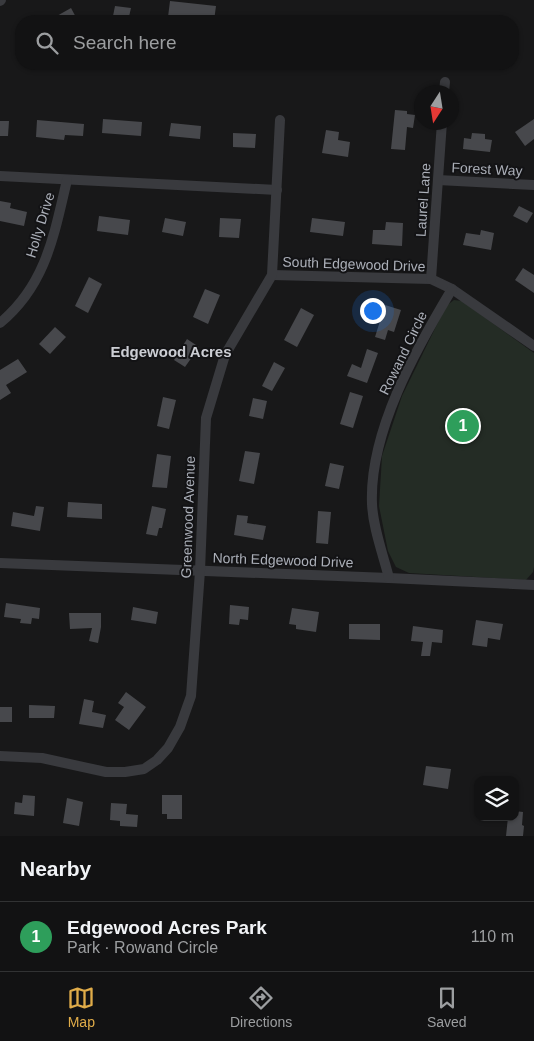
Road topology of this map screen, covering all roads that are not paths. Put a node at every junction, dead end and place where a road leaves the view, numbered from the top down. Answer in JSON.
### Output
{"nodes":[{"id":1,"x":280,"y":120,"type":"dead end"},
{"id":2,"x":441,"y":130,"type":"edge"},
{"id":3,"x":0,"y":176,"type":"edge"},
{"id":4,"x":67,"y":180,"type":"junction"},
{"id":5,"x":438,"y":180,"type":"junction"},
{"id":6,"x":534,"y":185,"type":"edge"},
{"id":7,"x":277,"y":190,"type":"junction"},
{"id":8,"x":272,"y":275,"type":"junction"},
{"id":9,"x":431,"y":279,"type":"junction"},
{"id":10,"x":452,"y":289,"type":"junction"},
{"id":11,"x":0,"y":323,"type":"edge"},
{"id":12,"x":534,"y":346,"type":"edge"},
{"id":13,"x":0,"y":563,"type":"edge"},
{"id":14,"x":200,"y":571,"type":"junction"},
{"id":15,"x":389,"y":578,"type":"junction"},
{"id":16,"x":534,"y":585,"type":"edge"},
{"id":17,"x":0,"y":756,"type":"edge"}],
"edges":[{"from":1,"to":7,"type":"street","name":"Greenwood Avenue"},
{"from":2,"to":5,"type":"street","name":"Laurel Lane"},
{"from":3,"to":4,"type":"street"},
{"from":4,"to":7,"type":"street"},
{"from":4,"to":11,"type":"street","name":"Holly Drive"},
{"from":5,"to":6,"type":"street","name":"Forest Way"},
{"from":5,"to":9,"type":"street","name":"Laurel Lane"},
{"from":7,"to":8,"type":"street","name":"Greenwood Avenue"},
{"from":8,"to":9,"type":"street","name":"South Edgewood Drive"},
{"from":8,"to":14,"type":"street","name":"Greenwood Avenue"},
{"from":9,"to":10,"type":"street","name":"South Edgewood Drive"},
{"from":10,"to":12,"type":"street","name":"South Edgewood Drive"},
{"from":10,"to":15,"type":"street","name":"Rowand Circle"},
{"from":13,"to":14,"type":"street","name":"North Edgewood Drive"},
{"from":14,"to":15,"type":"street","name":"North Edgewood Drive"},
{"from":14,"to":17,"type":"street","name":"Greenwood Avenue"},
{"from":15,"to":16,"type":"street","name":"North Edgewood Drive"}]}
